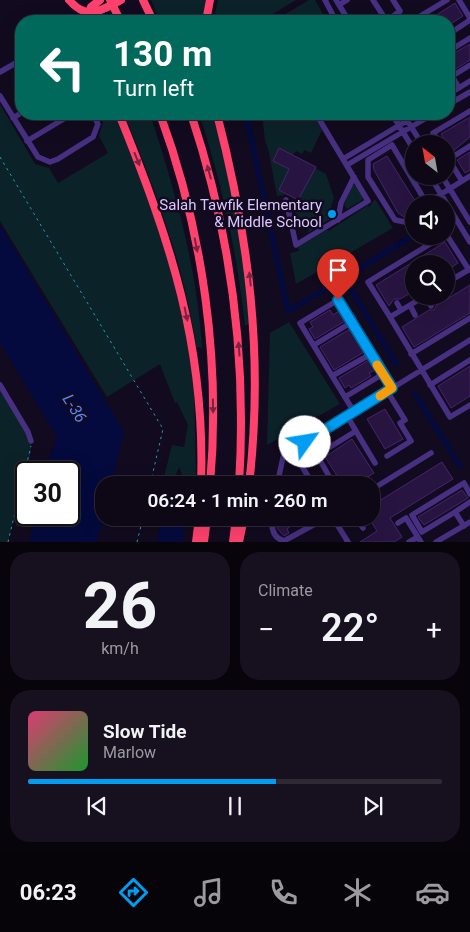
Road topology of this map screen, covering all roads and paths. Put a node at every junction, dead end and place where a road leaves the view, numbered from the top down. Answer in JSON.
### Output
{"nodes":[{"id":1,"x":69,"y":0,"type":"edge"},
{"id":2,"x":100,"y":0,"type":"edge"},
{"id":3,"x":110,"y":0,"type":"edge"},
{"id":4,"x":121,"y":0,"type":"edge"},
{"id":5,"x":210,"y":0,"type":"edge"},
{"id":6,"x":325,"y":0,"type":"edge"},
{"id":7,"x":347,"y":0,"type":"edge"},
{"id":8,"x":373,"y":0,"type":"edge"},
{"id":9,"x":393,"y":0,"type":"edge"},
{"id":10,"x":447,"y":0,"type":"edge"},
{"id":11,"x":459,"y":0,"type":"edge"},
{"id":12,"x":338,"y":2,"type":"edge"},
{"id":13,"x":87,"y":12,"type":"junction"},
{"id":14,"x":85,"y":15,"type":"edge"},
{"id":15,"x":86,"y":15,"type":"edge"},
{"id":16,"x":117,"y":15,"type":"edge"},
{"id":17,"x":207,"y":15,"type":"edge"},
{"id":18,"x":333,"y":15,"type":"edge"},
{"id":19,"x":346,"y":15,"type":"edge"},
{"id":20,"x":383,"y":15,"type":"edge"},
{"id":21,"x":394,"y":15,"type":"edge"},
{"id":22,"x":422,"y":15,"type":"edge"},
{"id":23,"x":470,"y":19,"type":"edge"},
{"id":24,"x":455,"y":30,"type":"edge"},
{"id":25,"x":470,"y":38,"type":"edge"},
{"id":26,"x":455,"y":47,"type":"edge"},
{"id":27,"x":15,"y":63,"type":"edge"},
{"id":28,"x":470,"y":65,"type":"edge"},
{"id":29,"x":0,"y":72,"type":"edge"},
{"id":30,"x":455,"y":72,"type":"edge"},
{"id":31,"x":470,"y":81,"type":"edge"},
{"id":32,"x":455,"y":82,"type":"edge"},
{"id":33,"x":459,"y":88,"type":"junction"},
{"id":34,"x":455,"y":90,"type":"edge"},
{"id":35,"x":470,"y":92,"type":"edge"},
{"id":36,"x":0,"y":96,"type":"edge"},
{"id":37,"x":455,"y":101,"type":"edge"},
{"id":38,"x":470,"y":112,"type":"edge"},
{"id":39,"x":14,"y":118,"type":"edge"},
{"id":40,"x":15,"y":120,"type":"edge"},
{"id":41,"x":62,"y":120,"type":"edge"},
{"id":42,"x":96,"y":120,"type":"edge"},
{"id":43,"x":121,"y":120,"type":"edge"},
{"id":44,"x":162,"y":120,"type":"edge"},
{"id":45,"x":193,"y":120,"type":"edge"},
{"id":46,"x":218,"y":120,"type":"edge"},
{"id":47,"x":320,"y":120,"type":"edge"},
{"id":48,"x":396,"y":120,"type":"edge"},
{"id":49,"x":407,"y":120,"type":"joint"},
{"id":50,"x":422,"y":120,"type":"edge"},
{"id":51,"x":399,"y":125,"type":"junction"},
{"id":52,"x":411,"y":126,"type":"junction"},
{"id":53,"x":403,"y":131,"type":"junction"},
{"id":54,"x":405,"y":135,"type":"edge"},
{"id":55,"x":416,"y":135,"type":"edge"},
{"id":56,"x":434,"y":135,"type":"edge"},
{"id":57,"x":28,"y":140,"type":"junction"},
{"id":58,"x":470,"y":146,"type":"edge"},
{"id":59,"x":455,"y":154,"type":"edge"},
{"id":60,"x":0,"y":157,"type":"edge"},
{"id":61,"x":345,"y":162,"type":"junction"},
{"id":62,"x":455,"y":169,"type":"edge"},
{"id":63,"x":470,"y":176,"type":"edge"},
{"id":64,"x":354,"y":177,"type":"junction"},
{"id":65,"x":462,"y":181,"type":"junction"},
{"id":66,"x":435,"y":185,"type":"edge"},
{"id":67,"x":448,"y":185,"type":"edge"},
{"id":68,"x":450,"y":189,"type":"junction"},
{"id":69,"x":422,"y":195,"type":"edge"},
{"id":70,"x":441,"y":195,"type":"joint"},
{"id":71,"x":286,"y":200,"type":"dead end"},
{"id":72,"x":455,"y":218,"type":"edge"},
{"id":73,"x":338,"y":220,"type":"junction"},
{"id":74,"x":405,"y":221,"type":"edge"},
{"id":75,"x":470,"y":222,"type":"edge"},
{"id":76,"x":470,"y":242,"type":"edge"},
{"id":77,"x":429,"y":245,"type":"edge"},
{"id":78,"x":452,"y":245,"type":"edge"},
{"id":79,"x":469,"y":271,"type":"edge"},
{"id":80,"x":455,"y":277,"type":"edge"},
{"id":81,"x":397,"y":303,"type":"dead end"},
{"id":82,"x":410,"y":305,"type":"joint"},
{"id":83,"x":401,"y":310,"type":"junction"},
{"id":84,"x":415,"y":315,"type":"dead end"},
{"id":85,"x":390,"y":317,"type":"junction"},
{"id":86,"x":470,"y":318,"type":"edge"},
{"id":87,"x":352,"y":322,"type":"junction"},
{"id":88,"x":470,"y":340,"type":"edge"},
{"id":89,"x":314,"y":345,"type":"junction"},
{"id":90,"x":371,"y":354,"type":"junction"},
{"id":91,"x":412,"y":354,"type":"junction"},
{"id":92,"x":470,"y":360,"type":"edge"},
{"id":93,"x":421,"y":370,"type":"junction"},
{"id":94,"x":383,"y":374,"type":"junction"},
{"id":95,"x":332,"y":376,"type":"junction"},
{"id":96,"x":0,"y":385,"type":"edge"},
{"id":97,"x":430,"y":385,"type":"junction"},
{"id":98,"x":389,"y":390,"type":"junction"},
{"id":99,"x":345,"y":397,"type":"junction"},
{"id":100,"x":470,"y":405,"type":"edge"},
{"id":101,"x":354,"y":412,"type":"junction"},
{"id":102,"x":347,"y":416,"type":"junction"},
{"id":103,"x":356,"y":431,"type":"junction"},
{"id":104,"x":31,"y":440,"type":"joint"},
{"id":105,"x":297,"y":450,"type":"junction"},
{"id":106,"x":431,"y":453,"type":"dead end"},
{"id":107,"x":387,"y":456,"type":"dead end"},
{"id":108,"x":375,"y":463,"type":"dead end"},
{"id":109,"x":152,"y":476,"type":"edge"},
{"id":110,"x":201,"y":476,"type":"edge"},
{"id":111,"x":210,"y":476,"type":"edge"},
{"id":112,"x":239,"y":476,"type":"edge"},
{"id":113,"x":250,"y":476,"type":"edge"},
{"id":114,"x":279,"y":476,"type":"edge"},
{"id":115,"x":308,"y":476,"type":"edge"},
{"id":116,"x":329,"y":476,"type":"edge"},
{"id":117,"x":380,"y":484,"type":"edge"},
{"id":118,"x":470,"y":494,"type":"edge"},
{"id":119,"x":470,"y":502,"type":"edge"},
{"id":120,"x":455,"y":512,"type":"junction"},
{"id":121,"x":470,"y":522,"type":"edge"},
{"id":122,"x":398,"y":523,"type":"dead end"},
{"id":123,"x":140,"y":526,"type":"edge"},
{"id":124,"x":198,"y":526,"type":"edge"},
{"id":125,"x":206,"y":526,"type":"edge"},
{"id":126,"x":235,"y":526,"type":"edge"},
{"id":127,"x":242,"y":526,"type":"edge"},
{"id":128,"x":272,"y":526,"type":"edge"},
{"id":129,"x":311,"y":526,"type":"edge"},
{"id":130,"x":338,"y":526,"type":"edge"},
{"id":131,"x":464,"y":526,"type":"junction"},
{"id":132,"x":419,"y":539,"type":"edge"},
{"id":133,"x":8,"y":542,"type":"edge"},
{"id":134,"x":137,"y":542,"type":"edge"},
{"id":135,"x":196,"y":542,"type":"edge"},
{"id":136,"x":204,"y":542,"type":"edge"},
{"id":137,"x":233,"y":542,"type":"edge"},
{"id":138,"x":239,"y":542,"type":"edge"},
{"id":139,"x":348,"y":542,"type":"edge"},
{"id":140,"x":409,"y":542,"type":"edge"},
{"id":141,"x":436,"y":542,"type":"edge"}],
"edges":[{"from":1,"to":13,"type":"highway"},
{"from":2,"to":13,"type":"highway"},
{"from":3,"to":16,"type":"highway","bridge":true},
{"from":4,"to":13,"type":"highway"},
{"from":5,"to":17,"type":"highway"},
{"from":6,"to":18,"type":"street"},
{"from":7,"to":12,"type":"street"},
{"from":8,"to":20,"type":"street"},
{"from":9,"to":21,"type":"street"},
{"from":10,"to":22,"type":"street"},
{"from":11,"to":23,"type":"street"},
{"from":12,"to":19,"type":"street"},
{"from":13,"to":14,"type":"street"},
{"from":13,"to":15,"type":"highway"},
{"from":23,"to":24,"type":"street"},
{"from":25,"to":26,"type":"street"},
{"from":27,"to":29,"type":"street"},
{"from":28,"to":30,"type":"street"},
{"from":31,"to":33,"type":"street"},
{"from":32,"to":33,"type":"street"},
{"from":33,"to":34,"type":"street"},
{"from":35,"to":37,"type":"street"},
{"from":36,"to":39,"type":"street"},
{"from":38,"to":56,"type":"street"},
{"from":40,"to":57,"type":"street"},
{"from":41,"to":57,"type":"street"},
{"from":42,"to":57,"type":"street"},
{"from":43,"to":110,"type":"highway","one_way":true},
{"from":44,"to":111,"type":"highway","one_way":true},
{"from":112,"to":45,"type":"highway","one_way":true},
{"from":113,"to":46,"type":"highway","one_way":true},
{"from":47,"to":61,"type":"street"},
{"from":48,"to":51,"type":"street"},
{"from":49,"to":51,"type":"street"},
{"from":49,"to":52,"type":"street"},
{"from":50,"to":52,"type":"street"},
{"from":51,"to":53,"type":"street"},
{"from":51,"to":61,"type":"street"},
{"from":52,"to":53,"type":"street"},
{"from":52,"to":55,"type":"street"},
{"from":53,"to":54,"type":"street"},
{"from":53,"to":61,"type":"street"},
{"from":58,"to":59,"type":"street"},
{"from":60,"to":109,"type":"path"},
{"from":61,"to":64,"type":"street"},
{"from":62,"to":65,"type":"street"},
{"from":63,"to":65,"type":"street"},
{"from":64,"to":73,"type":"street"},
{"from":64,"to":73,"type":"street"},
{"from":65,"to":68,"type":"street"},
{"from":66,"to":70,"type":"street"},
{"from":67,"to":68,"type":"street"},
{"from":68,"to":70,"type":"street"},
{"from":68,"to":75,"type":"street"},
{"from":69,"to":74,"type":"street"},
{"from":71,"to":73,"type":"street"},
{"from":72,"to":76,"type":"street"},
{"from":77,"to":85,"type":"street"},
{"from":78,"to":79,"type":"street"},
{"from":79,"to":80,"type":"street"},
{"from":81,"to":83,"type":"street"},
{"from":82,"to":83,"type":"street"},
{"from":82,"to":84,"type":"street"},
{"from":83,"to":85,"type":"street"},
{"from":85,"to":91,"type":"street"},
{"from":86,"to":91,"type":"street"},
{"from":87,"to":89,"type":"street"},
{"from":87,"to":89,"type":"street"},
{"from":87,"to":90,"type":"street"},
{"from":88,"to":93,"type":"street"},
{"from":89,"to":95,"type":"street"},
{"from":90,"to":94,"type":"street"},
{"from":90,"to":95,"type":"street"},
{"from":91,"to":93,"type":"street"},
{"from":92,"to":97,"type":"street"},
{"from":93,"to":97,"type":"street"},
{"from":93,"to":98,"type":"street"},
{"from":94,"to":98,"type":"street"},
{"from":94,"to":99,"type":"street"},
{"from":95,"to":99,"type":"street"},
{"from":96,"to":104,"type":"street"},
{"from":97,"to":100,"type":"street"},
{"from":98,"to":101,"type":"street"},
{"from":98,"to":107,"type":"street"},
{"from":99,"to":101,"type":"street"},
{"from":101,"to":102,"type":"street"},
{"from":102,"to":103,"type":"street"},
{"from":102,"to":105,"type":"street"},
{"from":103,"to":108,"type":"street"},
{"from":103,"to":116,"type":"street"},
{"from":104,"to":133,"type":"path"},
{"from":105,"to":114,"type":"street"},
{"from":105,"to":115,"type":"street"},
{"from":106,"to":117,"type":"street"},
{"from":118,"to":120,"type":"street"},
{"from":119,"to":120,"type":"street"},
{"from":120,"to":131,"type":"street"},
{"from":121,"to":131,"type":"street"},
{"from":122,"to":132,"type":"street"},
{"from":123,"to":134,"type":"path"},
{"from":124,"to":135,"type":"highway"},
{"from":125,"to":136,"type":"highway"},
{"from":126,"to":137,"type":"highway"},
{"from":127,"to":138,"type":"highway"},
{"from":128,"to":129,"type":"street"},
{"from":130,"to":139,"type":"street"},
{"from":131,"to":141,"type":"street"},
{"from":132,"to":140,"type":"street"}]}
